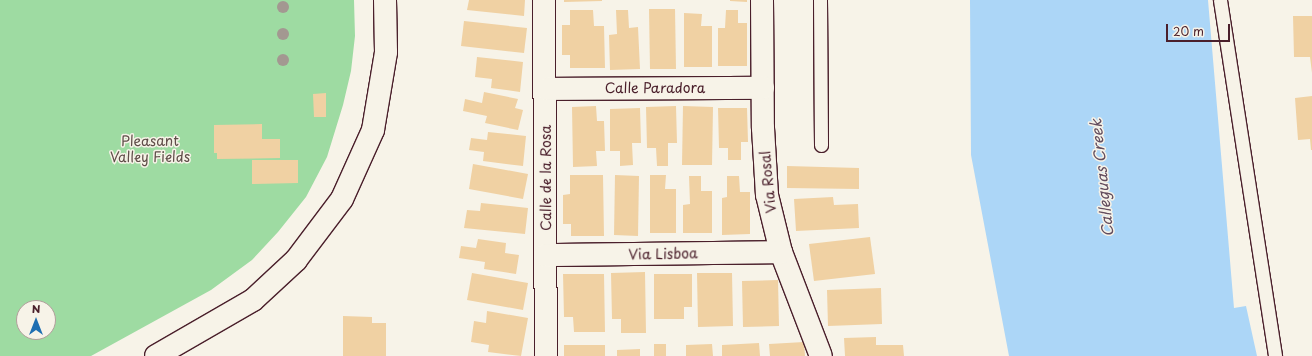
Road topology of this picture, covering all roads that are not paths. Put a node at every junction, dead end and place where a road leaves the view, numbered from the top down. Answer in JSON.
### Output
{"nodes":[{"id":1,"x":385,"y":0,"type":"edge"},
{"id":2,"x":544,"y":0,"type":"edge"},
{"id":3,"x":762,"y":0,"type":"edge"},
{"id":4,"x":820,"y":0,"type":"edge"},
{"id":5,"x":1220,"y":0,"type":"edge"},
{"id":6,"x":763,"y":88,"type":"junction"},
{"id":7,"x":547,"y":89,"type":"junction"},
{"id":8,"x":821,"y":146,"type":"dead end"},
{"id":9,"x":780,"y":252,"type":"junction"},
{"id":10,"x":546,"y":256,"type":"junction"},
{"id":11,"x":156,"y":356,"type":"edge"},
{"id":12,"x":546,"y":356,"type":"edge"},
{"id":13,"x":822,"y":356,"type":"edge"},
{"id":14,"x":1275,"y":356,"type":"edge"}],
"edges":[{"from":1,"to":11,"type":"street"},
{"from":2,"to":7,"type":"street","name":"Calle de la Rosa"},
{"from":3,"to":6,"type":"street","name":"Via Rosal"},
{"from":4,"to":8,"type":"lane"},
{"from":5,"to":14,"type":"lane"},
{"from":6,"to":7,"type":"street","name":"Calle Paradora"},
{"from":6,"to":9,"type":"street","name":"Via Rosal"},
{"from":7,"to":10,"type":"street","name":"Calle de la Rosa"},
{"from":9,"to":10,"type":"street","name":"Via Lisboa"},
{"from":9,"to":13,"type":"street","name":"Via Rosal"},
{"from":10,"to":12,"type":"street","name":"Calle de la Rosa"}]}
